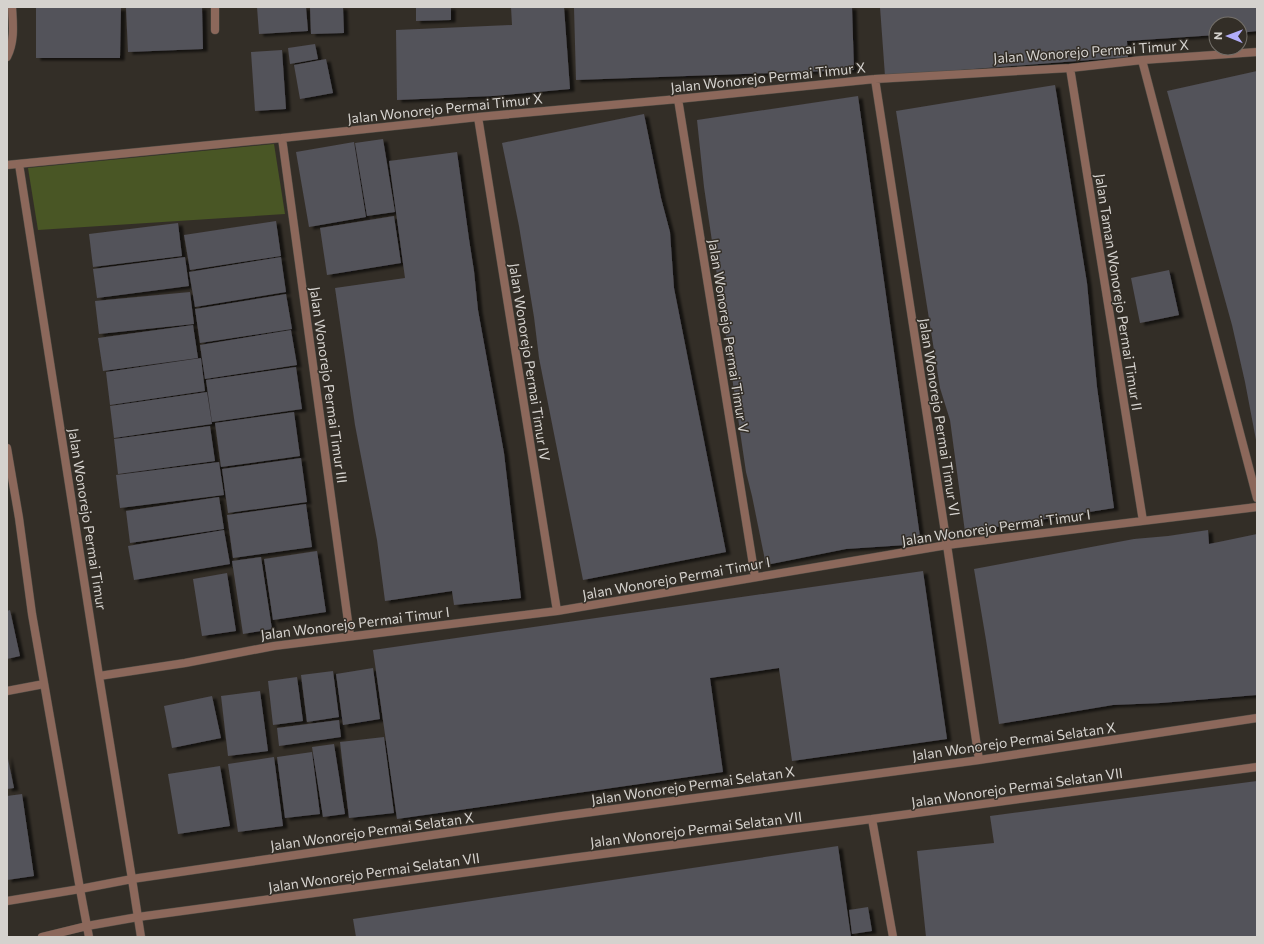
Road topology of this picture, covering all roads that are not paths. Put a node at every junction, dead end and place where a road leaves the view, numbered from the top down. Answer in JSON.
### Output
{"nodes":[{"id":1,"x":12,"y":7,"type":"edge"},
{"id":2,"x":215,"y":7,"type":"edge"},
{"id":3,"x":215,"y":30,"type":"dead end"},
{"id":4,"x":1257,"y":52,"type":"edge"},
{"id":5,"x":7,"y":57,"type":"edge"},
{"id":6,"x":1142,"y":60,"type":"junction"},
{"id":7,"x":1070,"y":68,"type":"junction"},
{"id":8,"x":875,"y":79,"type":"junction"},
{"id":9,"x":678,"y":99,"type":"junction"},
{"id":10,"x":478,"y":117,"type":"junction"},
{"id":11,"x":282,"y":138,"type":"junction"},
{"id":12,"x":19,"y":164,"type":"junction"},
{"id":13,"x":7,"y":165,"type":"edge"},
{"id":14,"x":7,"y":448,"type":"edge"},
{"id":15,"x":1257,"y":498,"type":"edge"},
{"id":16,"x":1257,"y":507,"type":"edge"},
{"id":17,"x":1143,"y":521,"type":"junction"},
{"id":18,"x":947,"y":545,"type":"junction"},
{"id":19,"x":754,"y":577,"type":"junction"},
{"id":20,"x":556,"y":611,"type":"junction"},
{"id":21,"x":350,"y":636,"type":"junction"},
{"id":22,"x":99,"y":676,"type":"junction"},
{"id":23,"x":44,"y":684,"type":"junction"},
{"id":24,"x":7,"y":691,"type":"edge"},
{"id":25,"x":1257,"y":718,"type":"edge"},
{"id":26,"x":979,"y":760,"type":"junction"},
{"id":27,"x":1257,"y":767,"type":"edge"},
{"id":28,"x":872,"y":819,"type":"junction"},
{"id":29,"x":132,"y":879,"type":"junction"},
{"id":30,"x":80,"y":889,"type":"junction"},
{"id":31,"x":7,"y":901,"type":"edge"},
{"id":32,"x":138,"y":918,"type":"junction"},
{"id":33,"x":87,"y":926,"type":"junction"},
{"id":34,"x":42,"y":937,"type":"edge"},
{"id":35,"x":89,"y":937,"type":"edge"},
{"id":36,"x":141,"y":937,"type":"edge"},
{"id":37,"x":893,"y":937,"type":"edge"}],
"edges":[{"from":1,"to":5,"type":"street"},
{"from":2,"to":3,"type":"street"},
{"from":4,"to":6,"type":"street","name":"Jalan Wonorejo Permai Timur X"},
{"from":6,"to":7,"type":"street","name":"Jalan Wonorejo Permai Timur X"},
{"from":6,"to":15,"type":"street"},
{"from":7,"to":8,"type":"street","name":"Jalan Wonorejo Permai Timur X"},
{"from":7,"to":17,"type":"street","name":"Jalan Taman Wonorejo Permai Timur II"},
{"from":8,"to":9,"type":"street","name":"Jalan Wonorejo Permai Timur X"},
{"from":8,"to":18,"type":"street","name":"Jalan Wonorejo Permai Timur VI"},
{"from":9,"to":10,"type":"street","name":"Jalan Wonorejo Permai Timur X"},
{"from":9,"to":19,"type":"street","name":"Jalan Wonorejo Permai Timur V"},
{"from":10,"to":11,"type":"street","name":"Jalan Wonorejo Permai Timur X"},
{"from":10,"to":20,"type":"street","name":"Jalan Wonorejo Permai Timur IV"},
{"from":11,"to":12,"type":"street","name":"Jalan Wonorejo Permai Timur X"},
{"from":11,"to":21,"type":"street","name":"Jalan Wonorejo Permai Timur III"},
{"from":12,"to":13,"type":"street","name":"Jalan Wonorejo Permai Timur X"},
{"from":12,"to":22,"type":"street","name":"Jalan Wonorejo Permai Timur"},
{"from":14,"to":23,"type":"street"},
{"from":16,"to":17,"type":"street","name":"Jalan Wonorejo Permai Timur I"},
{"from":17,"to":18,"type":"street","name":"Jalan Wonorejo Permai Timur I"},
{"from":18,"to":19,"type":"street","name":"Jalan Wonorejo Permai Timur I"},
{"from":18,"to":26,"type":"street","name":"Jalan Wonorejo Permai Timur VI"},
{"from":19,"to":20,"type":"street","name":"Jalan Wonorejo Permai Timur I"},
{"from":20,"to":21,"type":"street","name":"Jalan Wonorejo Permai Timur I"},
{"from":21,"to":22,"type":"street","name":"Jalan Wonorejo Permai Timur I"},
{"from":22,"to":29,"type":"street","name":"Jalan Wonorejo Permai Timur"},
{"from":23,"to":24,"type":"street"},
{"from":23,"to":30,"type":"street"},
{"from":25,"to":26,"type":"street","name":"Jalan Wonorejo Permai Selatan X"},
{"from":26,"to":29,"type":"street","name":"Jalan Wonorejo Permai Selatan X"},
{"from":27,"to":28,"type":"street","name":"Jalan Wonorejo Permai Selatan VII"},
{"from":28,"to":32,"type":"street","name":"Jalan Wonorejo Permai Selatan VII"},
{"from":28,"to":37,"type":"street"},
{"from":29,"to":30,"type":"street","name":"Jalan Wonorejo Permai Selatan X"},
{"from":29,"to":32,"type":"street","name":"Jalan Wonorejo Permai Timur"},
{"from":30,"to":31,"type":"street","name":"Jalan Wonorejo Permai Selatan X"},
{"from":30,"to":33,"type":"street"},
{"from":32,"to":33,"type":"street","name":"Jalan Wonorejo Permai Selatan VII"},
{"from":32,"to":36,"type":"street","name":"Jalan Wonorejo Permai Timur"},
{"from":33,"to":34,"type":"street","name":"Jalan Wonorejo Permai Selatan VII"},
{"from":33,"to":35,"type":"street"}]}
